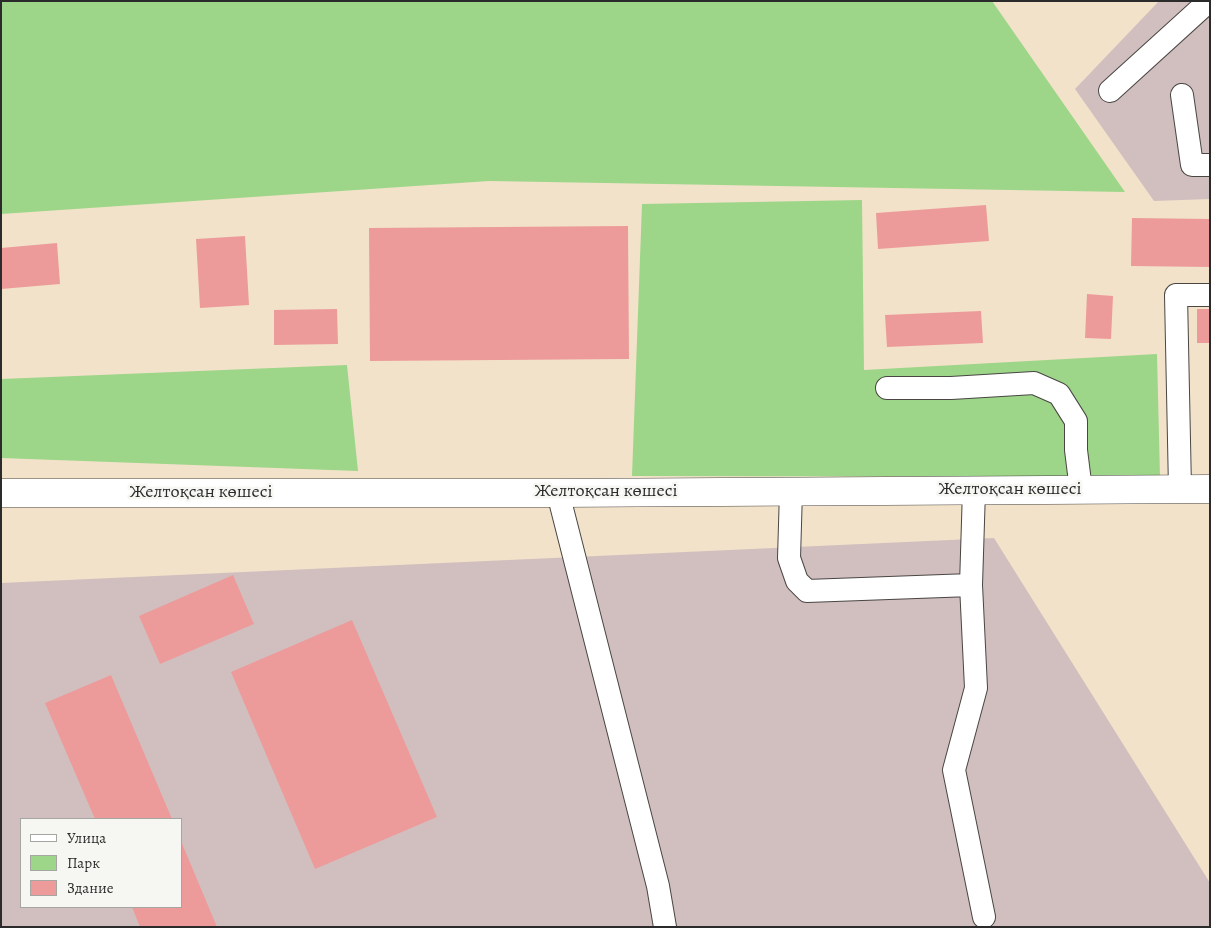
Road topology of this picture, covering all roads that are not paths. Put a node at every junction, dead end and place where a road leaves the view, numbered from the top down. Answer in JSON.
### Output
{"nodes":[{"id":1,"x":1209,"y":1,"type":"edge"},
{"id":2,"x":1110,"y":91,"type":"dead end"},
{"id":3,"x":1182,"y":95,"type":"dead end"},
{"id":4,"x":1210,"y":165,"type":"edge"},
{"id":5,"x":1210,"y":295,"type":"edge"},
{"id":6,"x":886,"y":388,"type":"dead end"},
{"id":7,"x":1180,"y":489,"type":"junction"},
{"id":8,"x":1210,"y":489,"type":"edge"},
{"id":9,"x":974,"y":490,"type":"junction"},
{"id":10,"x":1081,"y":490,"type":"junction"},
{"id":11,"x":791,"y":491,"type":"junction"},
{"id":12,"x":1,"y":493,"type":"edge"},
{"id":13,"x":558,"y":493,"type":"junction"},
{"id":14,"x":971,"y":585,"type":"junction"},
{"id":15,"x":984,"y":917,"type":"dead end"},
{"id":16,"x":664,"y":927,"type":"edge"}],
"edges":[{"from":1,"to":2,"type":"lane"},
{"from":3,"to":4,"type":"lane"},
{"from":5,"to":7,"type":"lane"},
{"from":6,"to":10,"type":"lane"},
{"from":7,"to":8,"type":"main road","name":"Желтоқсан көшесі"},
{"from":7,"to":10,"type":"main road","name":"Желтоқсан көшесі"},
{"from":9,"to":10,"type":"main road","name":"Желтоқсан көшесі"},
{"from":9,"to":11,"type":"main road","name":"Желтоқсан көшесі"},
{"from":9,"to":14,"type":"lane"},
{"from":11,"to":13,"type":"main road","name":"Желтоқсан көшесі"},
{"from":11,"to":14,"type":"lane"},
{"from":12,"to":13,"type":"main road","name":"Желтоқсан көшесі"},
{"from":13,"to":16,"type":"lane"},
{"from":14,"to":15,"type":"lane"}]}
